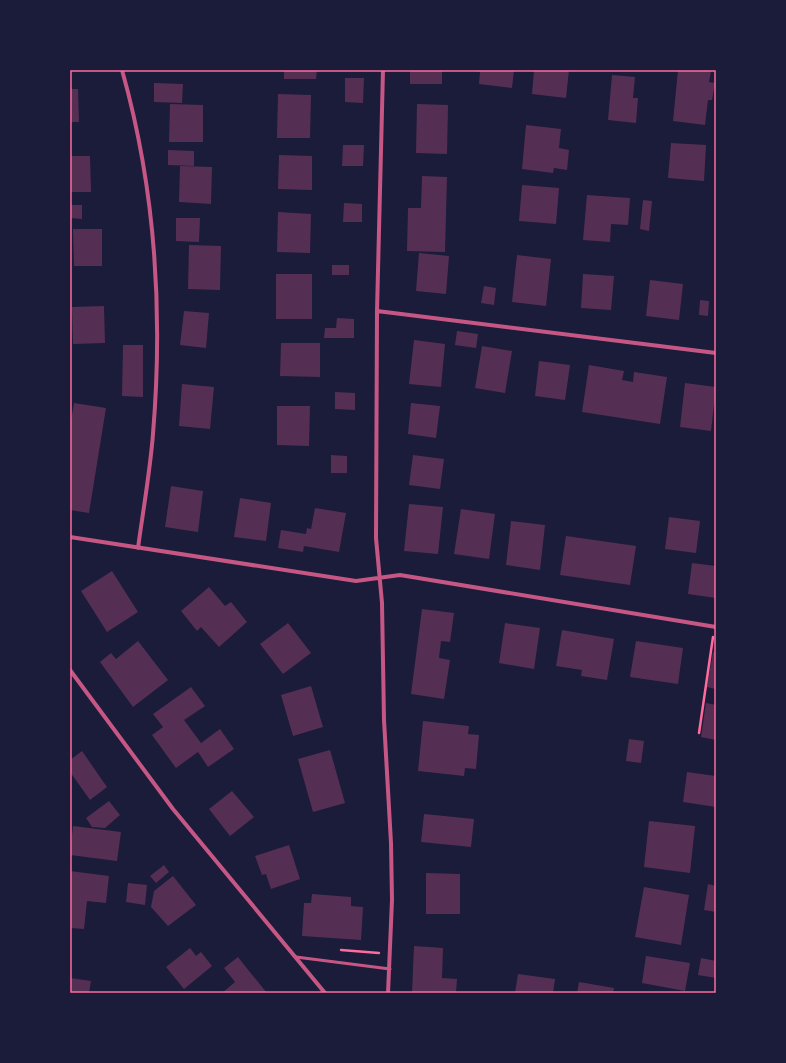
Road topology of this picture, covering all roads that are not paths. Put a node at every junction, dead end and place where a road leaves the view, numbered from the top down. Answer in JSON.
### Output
{"nodes":[{"id":1,"x":122,"y":70,"type":"edge"},
{"id":2,"x":383,"y":70,"type":"edge"},
{"id":3,"x":377,"y":311,"type":"junction"},
{"id":4,"x":716,"y":353,"type":"edge"},
{"id":5,"x":70,"y":538,"type":"edge"},
{"id":6,"x":138,"y":548,"type":"junction"},
{"id":7,"x":379,"y":578,"type":"junction"},
{"id":8,"x":715,"y":627,"type":"edge"},
{"id":9,"x":70,"y":670,"type":"edge"},
{"id":10,"x":295,"y":957,"type":"junction"},
{"id":11,"x":390,"y":969,"type":"junction"},
{"id":12,"x":325,"y":993,"type":"edge"},
{"id":13,"x":388,"y":993,"type":"edge"}],
"edges":[{"from":1,"to":6,"type":"street"},
{"from":2,"to":3,"type":"street"},
{"from":3,"to":4,"type":"street"},
{"from":3,"to":7,"type":"street"},
{"from":5,"to":6,"type":"street"},
{"from":6,"to":7,"type":"street"},
{"from":7,"to":8,"type":"street"},
{"from":7,"to":11,"type":"street"},
{"from":9,"to":10,"type":"street"},
{"from":10,"to":11,"type":"lane"},
{"from":10,"to":12,"type":"street"},
{"from":11,"to":13,"type":"street"}]}
